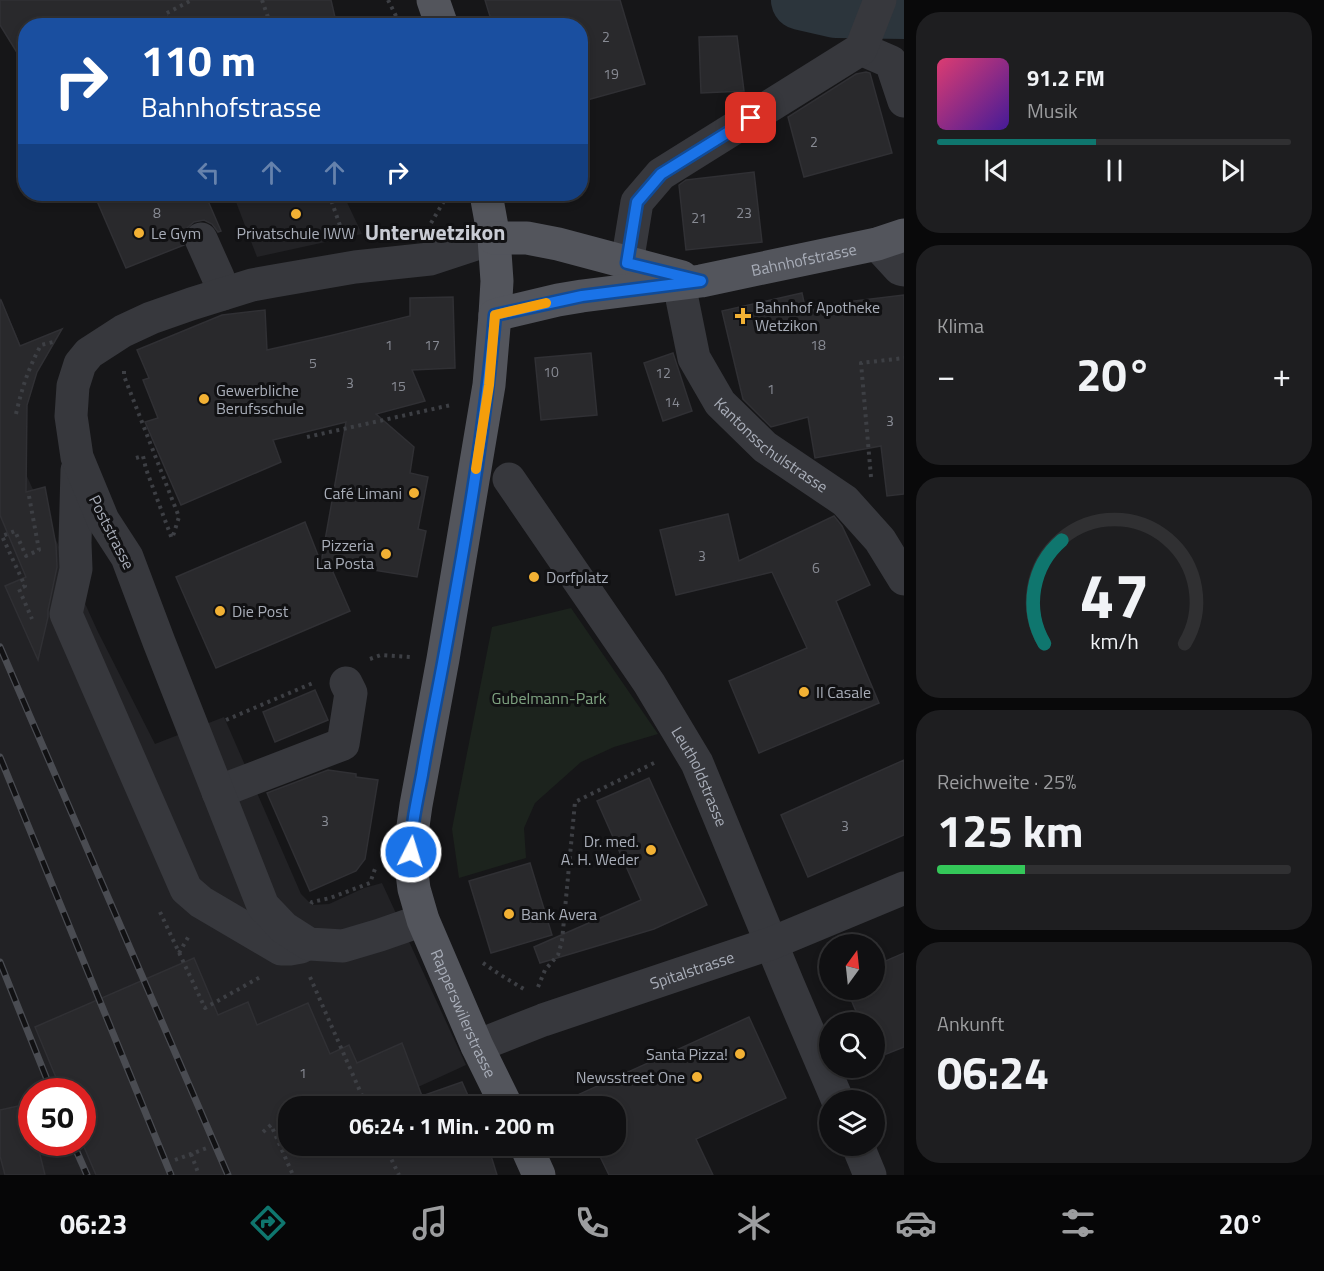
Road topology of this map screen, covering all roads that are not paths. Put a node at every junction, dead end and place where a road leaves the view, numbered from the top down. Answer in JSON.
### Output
{"nodes":[{"id":1,"x":433,"y":0,"type":"edge"},
{"id":2,"x":880,"y":0,"type":"edge"},
{"id":3,"x":439,"y":18,"type":"edge"},
{"id":4,"x":863,"y":44,"type":"junction"},
{"id":5,"x":904,"y":101,"type":"edge"},
{"id":6,"x":487,"y":201,"type":"edge"},
{"id":7,"x":494,"y":238,"type":"junction"},
{"id":8,"x":201,"y":239,"type":"dead end"},
{"id":9,"x":890,"y":239,"type":"edge"},
{"id":10,"x":627,"y":263,"type":"junction"},
{"id":11,"x":904,"y":270,"type":"edge"},
{"id":12,"x":690,"y":283,"type":"junction"},
{"id":13,"x":223,"y":294,"type":"junction"},
{"id":14,"x":495,"y":315,"type":"junction"},
{"id":15,"x":77,"y":457,"type":"junction"},
{"id":16,"x":509,"y":479,"type":"dead end"},
{"id":17,"x":904,"y":579,"type":"edge"},
{"id":18,"x":346,"y":683,"type":"dead end"},
{"id":19,"x":218,"y":792,"type":"junction"},
{"id":20,"x":904,"y":888,"type":"edge"},
{"id":21,"x":423,"y":920,"type":"junction"},
{"id":22,"x":772,"y":943,"type":"junction"},
{"id":23,"x":308,"y":957,"type":"junction"},
{"id":24,"x":477,"y":1046,"type":"junction"},
{"id":25,"x":833,"y":1090,"type":"edge"},
{"id":26,"x":502,"y":1096,"type":"edge"},
{"id":27,"x":530,"y":1156,"type":"edge"},
{"id":28,"x":862,"y":1156,"type":"edge"},
{"id":29,"x":539,"y":1175,"type":"edge"},
{"id":30,"x":870,"y":1175,"type":"edge"}],
"edges":[{"from":1,"to":3,"type":"main road"},
{"from":2,"to":4,"type":"street"},
{"from":4,"to":5,"type":"street"},
{"from":4,"to":10,"type":"street"},
{"from":6,"to":7,"type":"main road"},
{"from":7,"to":10,"type":"main road","name":"Bahnhofstrasse"},
{"from":7,"to":13,"type":"street","name":"Poststrasse"},
{"from":7,"to":14,"type":"main road"},
{"from":8,"to":13,"type":"street"},
{"from":9,"to":11,"type":"street"},
{"from":9,"to":12,"type":"main road","name":"Bahnhofstrasse"},
{"from":10,"to":12,"type":"main road","name":"Bahnhofstrasse"},
{"from":12,"to":14,"type":"main road","name":"Bahnhofstrasse"},
{"from":12,"to":17,"type":"street","name":"Kantonsschulstrasse"},
{"from":13,"to":15,"type":"street","name":"Poststrasse"},
{"from":14,"to":21,"type":"main road"},
{"from":15,"to":19,"type":"street","name":"Poststrasse"},
{"from":15,"to":23,"type":"street"},
{"from":16,"to":22,"type":"street","name":"Leutholdstrasse"},
{"from":18,"to":19,"type":"street"},
{"from":19,"to":23,"type":"street","name":"Poststrasse"},
{"from":20,"to":22,"type":"street","name":"Spitalstrasse"},
{"from":21,"to":23,"type":"street","name":"Poststrasse"},
{"from":21,"to":24,"type":"main road","name":"Rapperswilerstrasse"},
{"from":22,"to":24,"type":"street","name":"Spitalstrasse"},
{"from":22,"to":25,"type":"street","name":"Leutholdstrasse"},
{"from":24,"to":26,"type":"main road","name":"Rapperswilerstrasse"},
{"from":27,"to":29,"type":"main road"},
{"from":28,"to":30,"type":"street"}]}
